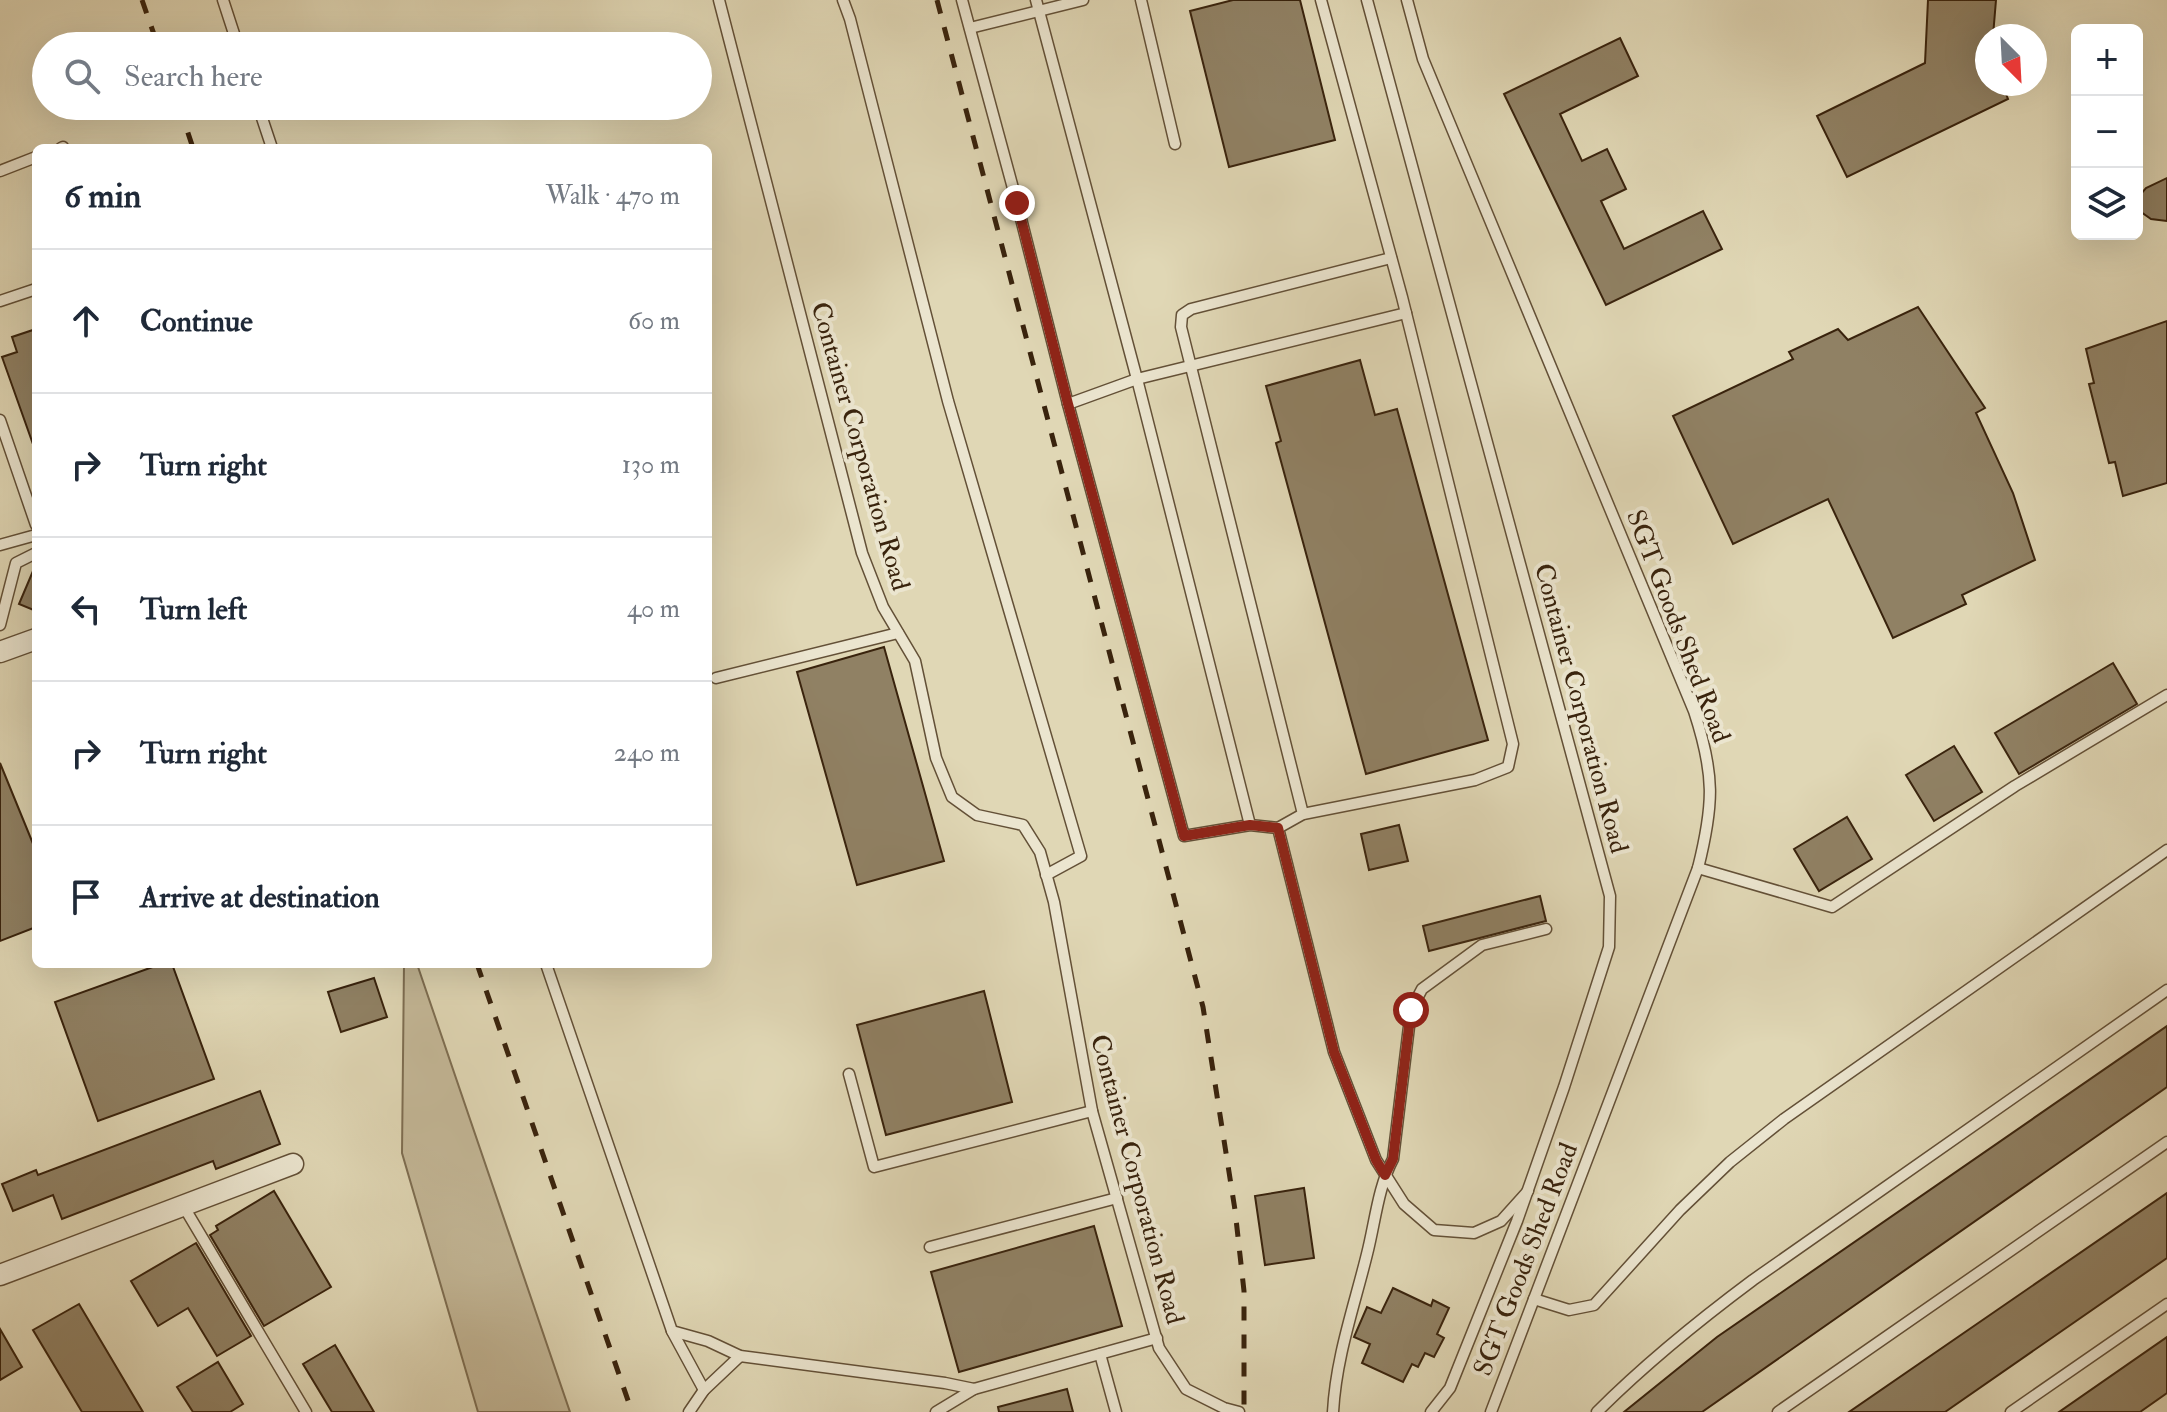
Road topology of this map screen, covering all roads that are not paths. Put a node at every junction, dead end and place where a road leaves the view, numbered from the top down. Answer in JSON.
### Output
{"nodes":[{"id":1,"x":223,"y":0,"type":"edge"},
{"id":2,"x":719,"y":0,"type":"edge"},
{"id":3,"x":843,"y":0,"type":"edge"},
{"id":4,"x":962,"y":0,"type":"edge"},
{"id":5,"x":1083,"y":0,"type":"edge"},
{"id":6,"x":1141,"y":0,"type":"edge"},
{"id":7,"x":1321,"y":0,"type":"edge"},
{"id":8,"x":1367,"y":0,"type":"edge"},
{"id":9,"x":1407,"y":0,"type":"edge"},
{"id":10,"x":1038,"y":6,"type":"edge"},
{"id":11,"x":970,"y":28,"type":"junction"},
{"id":12,"x":233,"y":32,"type":"edge"},
{"id":13,"x":263,"y":120,"type":"edge"},
{"id":14,"x":271,"y":144,"type":"edge"},
{"id":15,"x":1175,"y":144,"type":"dead end"},
{"id":16,"x":32,"y":159,"type":"edge"},
{"id":17,"x":0,"y":171,"type":"edge"},
{"id":18,"x":1391,"y":258,"type":"junction"},
{"id":19,"x":32,"y":290,"type":"edge"},
{"id":20,"x":0,"y":301,"type":"edge"},
{"id":21,"x":1406,"y":313,"type":"junction"},
{"id":22,"x":1190,"y":365,"type":"junction"},
{"id":23,"x":1137,"y":379,"type":"junction"},
{"id":24,"x":1068,"y":404,"type":"junction"},
{"id":25,"x":0,"y":420,"type":"edge"},
{"id":26,"x":32,"y":513,"type":"edge"},
{"id":27,"x":32,"y":536,"type":"edge"},
{"id":28,"x":0,"y":545,"type":"edge"},
{"id":29,"x":32,"y":555,"type":"edge"},
{"id":30,"x":0,"y":625,"type":"edge"},
{"id":31,"x":898,"y":633,"type":"junction"},
{"id":32,"x":32,"y":640,"type":"edge"},
{"id":33,"x":0,"y":652,"type":"edge"},
{"id":34,"x":716,"y":678,"type":"dead end"},
{"id":35,"x":2167,"y":695,"type":"edge"},
{"id":36,"x":1303,"y":814,"type":"junction"},
{"id":37,"x":1250,"y":825,"type":"junction"},
{"id":38,"x":1278,"y":828,"type":"junction"},
{"id":39,"x":2167,"y":850,"type":"edge"},
{"id":40,"x":1698,"y":868,"type":"junction"},
{"id":41,"x":1046,"y":875,"type":"junction"},
{"id":42,"x":1546,"y":929,"type":"dead end"},
{"id":43,"x":547,"y":968,"type":"edge"},
{"id":44,"x":2167,"y":990,"type":"edge"},
{"id":45,"x":849,"y":1074,"type":"dead end"},
{"id":46,"x":1092,"y":1111,"type":"junction"},
{"id":47,"x":2167,"y":1142,"type":"edge"},
{"id":48,"x":293,"y":1164,"type":"dead end"},
{"id":49,"x":1385,"y":1175,"type":"junction"},
{"id":50,"x":1528,"y":1191,"type":"junction"},
{"id":51,"x":1117,"y":1198,"type":"junction"},
{"id":52,"x":184,"y":1207,"type":"junction"},
{"id":53,"x":930,"y":1247,"type":"dead end"},
{"id":54,"x":0,"y":1275,"type":"edge"},
{"id":55,"x":1534,"y":1299,"type":"junction"},
{"id":56,"x":2167,"y":1304,"type":"edge"},
{"id":57,"x":672,"y":1331,"type":"junction"},
{"id":58,"x":1157,"y":1338,"type":"junction"},
{"id":59,"x":1100,"y":1354,"type":"junction"},
{"id":60,"x":740,"y":1356,"type":"junction"},
{"id":61,"x":974,"y":1389,"type":"junction"},
{"id":62,"x":704,"y":1390,"type":"junction"},
{"id":63,"x":306,"y":1412,"type":"edge"},
{"id":64,"x":689,"y":1412,"type":"edge"},
{"id":65,"x":936,"y":1412,"type":"edge"},
{"id":66,"x":1116,"y":1412,"type":"edge"},
{"id":67,"x":1239,"y":1412,"type":"edge"},
{"id":68,"x":1333,"y":1412,"type":"edge"},
{"id":69,"x":1431,"y":1412,"type":"edge"},
{"id":70,"x":1491,"y":1412,"type":"edge"},
{"id":71,"x":1597,"y":1412,"type":"edge"},
{"id":72,"x":1778,"y":1412,"type":"edge"},
{"id":73,"x":2011,"y":1412,"type":"edge"}],
"edges":[{"from":1,"to":12,"type":"lane"},
{"from":2,"to":31,"type":"lane","name":"Container Corporation Road"},
{"from":3,"to":41,"type":"lane"},
{"from":4,"to":11,"type":"lane"},
{"from":5,"to":10,"type":"lane"},
{"from":6,"to":15,"type":"lane"},
{"from":7,"to":18,"type":"lane"},
{"from":8,"to":50,"type":"lane","name":"Container Corporation Road"},
{"from":9,"to":40,"type":"lane","name":"SGT Goods Shed Road"},
{"from":10,"to":11,"type":"lane"},
{"from":10,"to":23,"type":"lane"},
{"from":11,"to":24,"type":"lane"},
{"from":13,"to":14,"type":"lane"},
{"from":16,"to":17,"type":"lane"},
{"from":18,"to":21,"type":"lane"},
{"from":18,"to":22,"type":"lane"},
{"from":19,"to":20,"type":"lane"},
{"from":21,"to":22,"type":"lane"},
{"from":21,"to":36,"type":"lane"},
{"from":22,"to":23,"type":"lane"},
{"from":22,"to":36,"type":"lane"},
{"from":23,"to":24,"type":"lane"},
{"from":23,"to":37,"type":"lane"},
{"from":24,"to":37,"type":"lane"},
{"from":25,"to":26,"type":"lane"},
{"from":27,"to":28,"type":"lane"},
{"from":29,"to":30,"type":"lane"},
{"from":31,"to":34,"type":"lane"},
{"from":31,"to":41,"type":"lane","name":"Container Corporation Road"},
{"from":32,"to":33,"type":"street"},
{"from":35,"to":40,"type":"lane"},
{"from":36,"to":38,"type":"lane"},
{"from":37,"to":38,"type":"lane"},
{"from":38,"to":49,"type":"lane"},
{"from":39,"to":55,"type":"lane"},
{"from":40,"to":55,"type":"lane","name":"SGT Goods Shed Road"},
{"from":41,"to":46,"type":"lane","name":"Container Corporation Road"},
{"from":42,"to":49,"type":"lane"},
{"from":43,"to":57,"type":"lane"},
{"from":44,"to":71,"type":"lane"},
{"from":45,"to":46,"type":"lane"},
{"from":46,"to":51,"type":"lane","name":"Container Corporation Road"},
{"from":47,"to":72,"type":"lane"},
{"from":48,"to":52,"type":"street"},
{"from":49,"to":50,"type":"lane"},
{"from":49,"to":68,"type":"lane"},
{"from":50,"to":69,"type":"lane","name":"Container Corporation Road"},
{"from":51,"to":53,"type":"lane"},
{"from":51,"to":58,"type":"lane","name":"Container Corporation Road"},
{"from":52,"to":54,"type":"street"},
{"from":52,"to":63,"type":"lane"},
{"from":55,"to":70,"type":"lane","name":"SGT Goods Shed Road"},
{"from":56,"to":73,"type":"lane"},
{"from":57,"to":60,"type":"lane"},
{"from":57,"to":62,"type":"lane"},
{"from":58,"to":59,"type":"lane"},
{"from":58,"to":67,"type":"lane","name":"Container Corporation Road"},
{"from":59,"to":61,"type":"lane"},
{"from":59,"to":66,"type":"lane"},
{"from":60,"to":61,"type":"lane"},
{"from":60,"to":62,"type":"lane"},
{"from":61,"to":65,"type":"lane"},
{"from":62,"to":64,"type":"lane"}]}
